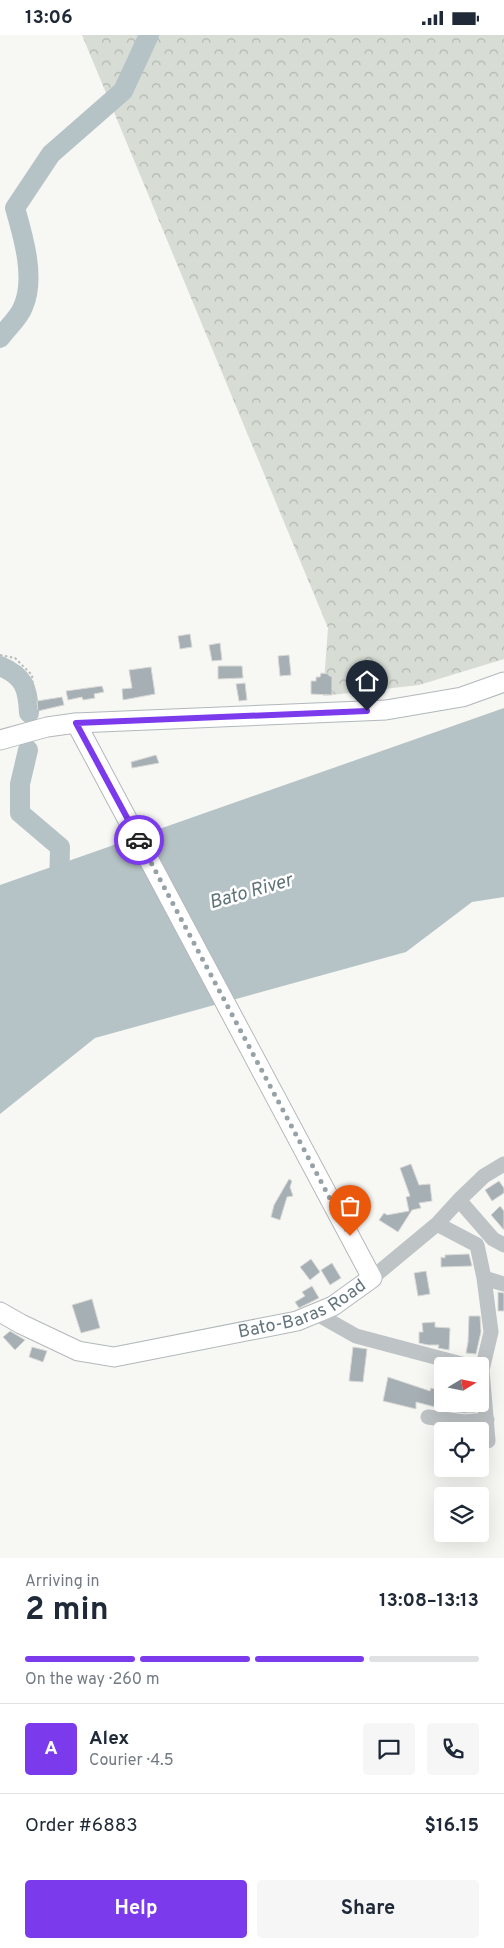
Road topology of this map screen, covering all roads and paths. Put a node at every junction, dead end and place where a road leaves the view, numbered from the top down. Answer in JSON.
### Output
{"nodes":[{"id":1,"x":0,"y":655,"type":"edge"},
{"id":2,"x":504,"y":682,"type":"edge"},
{"id":3,"x":76,"y":723,"type":"junction"},
{"id":4,"x":48,"y":727,"type":"junction"},
{"id":5,"x":0,"y":740,"type":"edge"},
{"id":6,"x":504,"y":1164,"type":"edge"},
{"id":7,"x":459,"y":1200,"type":"junction"},
{"id":8,"x":437,"y":1224,"type":"junction"},
{"id":9,"x":504,"y":1245,"type":"edge"},
{"id":10,"x":372,"y":1278,"type":"junction"},
{"id":11,"x":484,"y":1278,"type":"junction"},
{"id":12,"x":504,"y":1284,"type":"edge"},
{"id":13,"x":0,"y":1312,"type":"edge"},
{"id":14,"x":317,"y":1314,"type":"junction"},
{"id":15,"x":435,"y":1357,"type":"edge"},
{"id":16,"x":481,"y":1357,"type":"edge"},
{"id":17,"x":486,"y":1413,"type":"edge"},
{"id":18,"x":428,"y":1417,"type":"dead end"},
{"id":19,"x":487,"y":1420,"type":"joint"}],
"edges":[{"from":1,"to":4,"type":"path"},
{"from":2,"to":3,"type":"main road"},
{"from":3,"to":4,"type":"main road"},
{"from":3,"to":10,"type":"main road","name":"Bato-Baras Road"},
{"from":4,"to":5,"type":"main road"},
{"from":6,"to":7,"type":"street"},
{"from":7,"to":8,"type":"street"},
{"from":7,"to":9,"type":"street"},
{"from":8,"to":10,"type":"street"},
{"from":8,"to":11,"type":"street"},
{"from":10,"to":14,"type":"main road","name":"Bato-Baras Road"},
{"from":11,"to":12,"type":"street"},
{"from":11,"to":16,"type":"street"},
{"from":13,"to":14,"type":"main road","name":"Bato-Baras Road"},
{"from":14,"to":15,"type":"street"},
{"from":17,"to":19,"type":"street"},
{"from":18,"to":19,"type":"street"}]}
